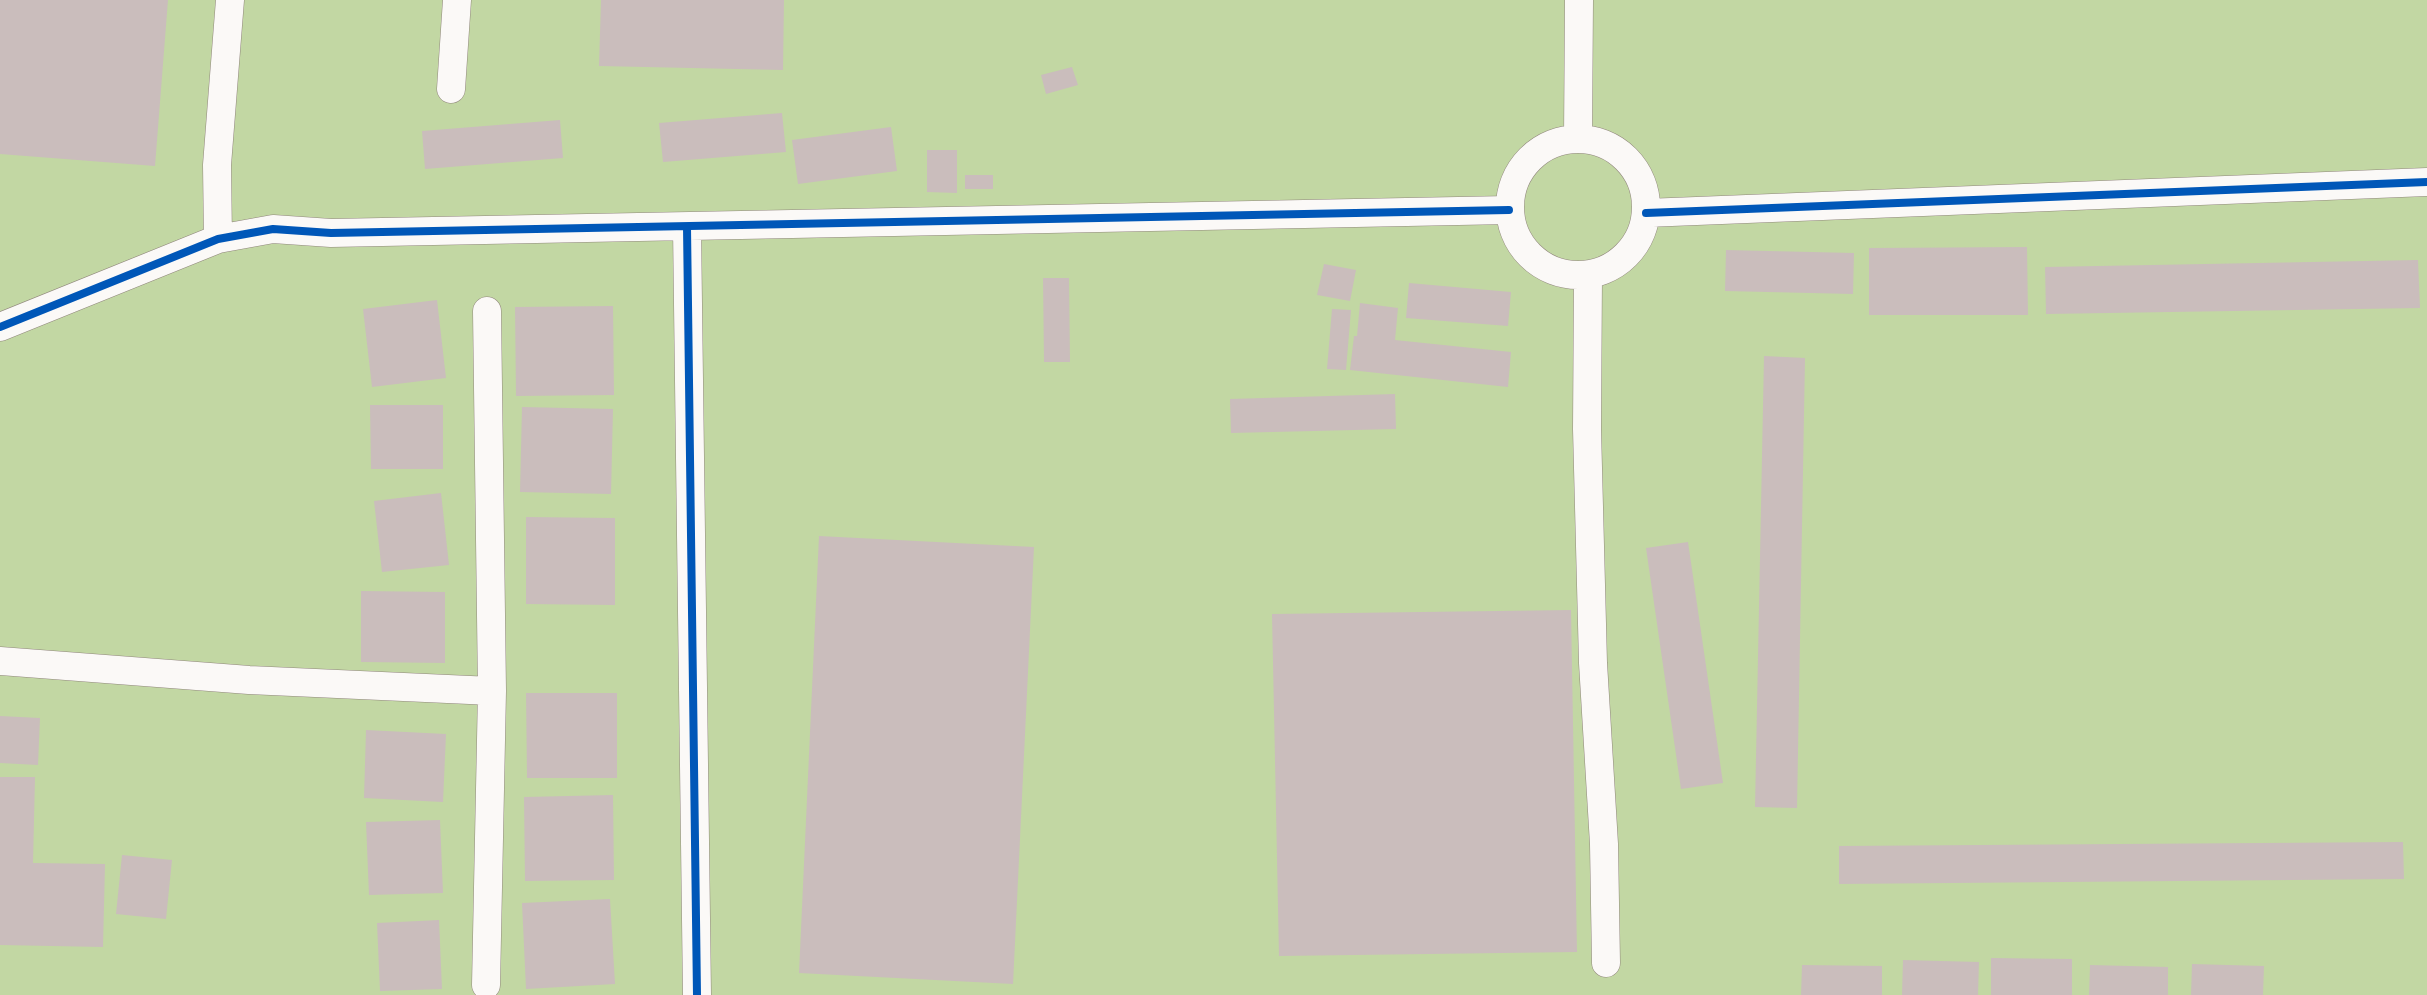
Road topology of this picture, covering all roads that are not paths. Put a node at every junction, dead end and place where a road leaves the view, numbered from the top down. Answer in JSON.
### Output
{"nodes":[{"id":1,"x":230,"y":0,"type":"edge"},
{"id":2,"x":458,"y":0,"type":"edge"},
{"id":3,"x":1579,"y":0,"type":"edge"},
{"id":4,"x":451,"y":89,"type":"dead end"},
{"id":5,"x":1578,"y":139,"type":"junction"},
{"id":6,"x":2427,"y":182,"type":"edge"},
{"id":7,"x":1509,"y":210,"type":"junction"},
{"id":8,"x":1646,"y":213,"type":"junction"},
{"id":9,"x":687,"y":227,"type":"junction"},
{"id":10,"x":218,"y":239,"type":"junction"},
{"id":11,"x":1588,"y":276,"type":"junction"},
{"id":12,"x":487,"y":311,"type":"dead end"},
{"id":13,"x":0,"y":327,"type":"edge"},
{"id":14,"x":0,"y":661,"type":"edge"},
{"id":15,"x":492,"y":691,"type":"junction"},
{"id":16,"x":1606,"y":963,"type":"dead end"},
{"id":17,"x":486,"y":986,"type":"dead end"},
{"id":18,"x":698,"y":995,"type":"edge"}],
"edges":[{"from":1,"to":10,"type":"street"},
{"from":2,"to":4,"type":"street"},
{"from":3,"to":5,"type":"street"},
{"from":5,"to":7,"type":"street"},
{"from":5,"to":8,"type":"street"},
{"from":6,"to":8,"type":"street"},
{"from":7,"to":9,"type":"street"},
{"from":7,"to":11,"type":"street"},
{"from":8,"to":11,"type":"street"},
{"from":9,"to":10,"type":"street"},
{"from":9,"to":18,"type":"street"},
{"from":10,"to":13,"type":"street"},
{"from":11,"to":16,"type":"street"},
{"from":12,"to":15,"type":"street"},
{"from":14,"to":15,"type":"street"},
{"from":15,"to":17,"type":"street"}]}
